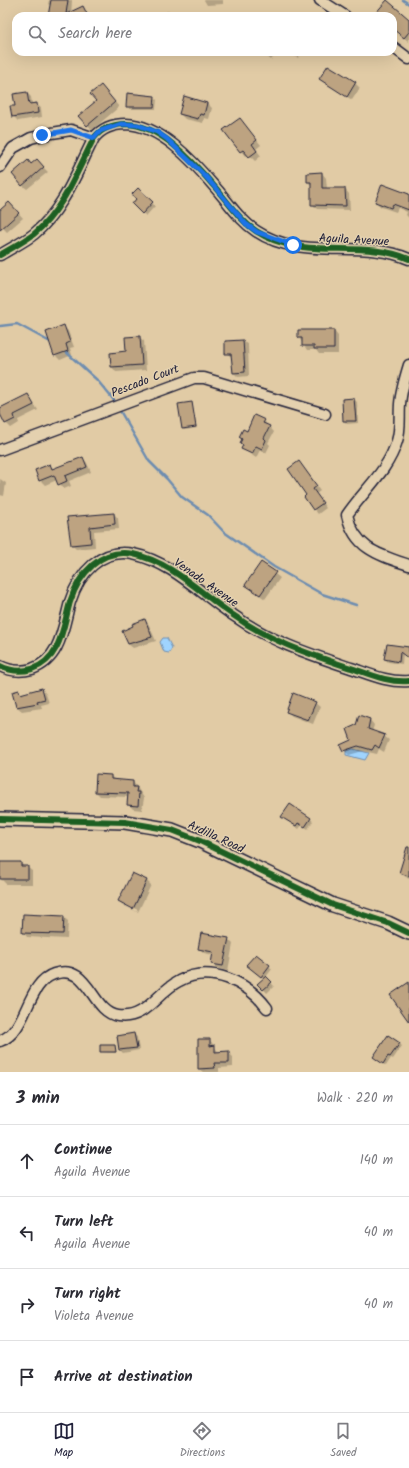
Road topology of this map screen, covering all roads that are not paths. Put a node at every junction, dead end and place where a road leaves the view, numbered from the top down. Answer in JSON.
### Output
{"nodes":[{"id":1,"x":320,"y":0,"type":"edge"},
{"id":2,"x":339,"y":12,"type":"edge"},
{"id":3,"x":397,"y":50,"type":"edge"},
{"id":4,"x":409,"y":59,"type":"edge"},
{"id":5,"x":94,"y":138,"type":"junction"},
{"id":6,"x":0,"y":167,"type":"edge"},
{"id":7,"x":0,"y":255,"type":"edge"},
{"id":8,"x":409,"y":259,"type":"edge"},
{"id":9,"x":409,"y":365,"type":"edge"},
{"id":10,"x":325,"y":414,"type":"dead end"},
{"id":11,"x":0,"y":450,"type":"edge"},
{"id":12,"x":409,"y":565,"type":"edge"},
{"id":13,"x":0,"y":666,"type":"edge"},
{"id":14,"x":409,"y":680,"type":"edge"},
{"id":15,"x":0,"y":820,"type":"edge"},
{"id":16,"x":409,"y":933,"type":"edge"},
{"id":17,"x":267,"y":1008,"type":"dead end"},
{"id":18,"x":0,"y":1041,"type":"edge"}],
"edges":[{"from":1,"to":2,"type":"street"},
{"from":3,"to":4,"type":"street"},
{"from":5,"to":6,"type":"street"},
{"from":5,"to":7,"type":"street"},
{"from":5,"to":8,"type":"street","name":"Aguila Avenue"},
{"from":9,"to":12,"type":"street"},
{"from":10,"to":11,"type":"street","name":"Pescado Court"},
{"from":13,"to":14,"type":"street","name":"Venado Avenue"},
{"from":15,"to":16,"type":"street","name":"Ardilla Road"},
{"from":17,"to":18,"type":"street"}]}
